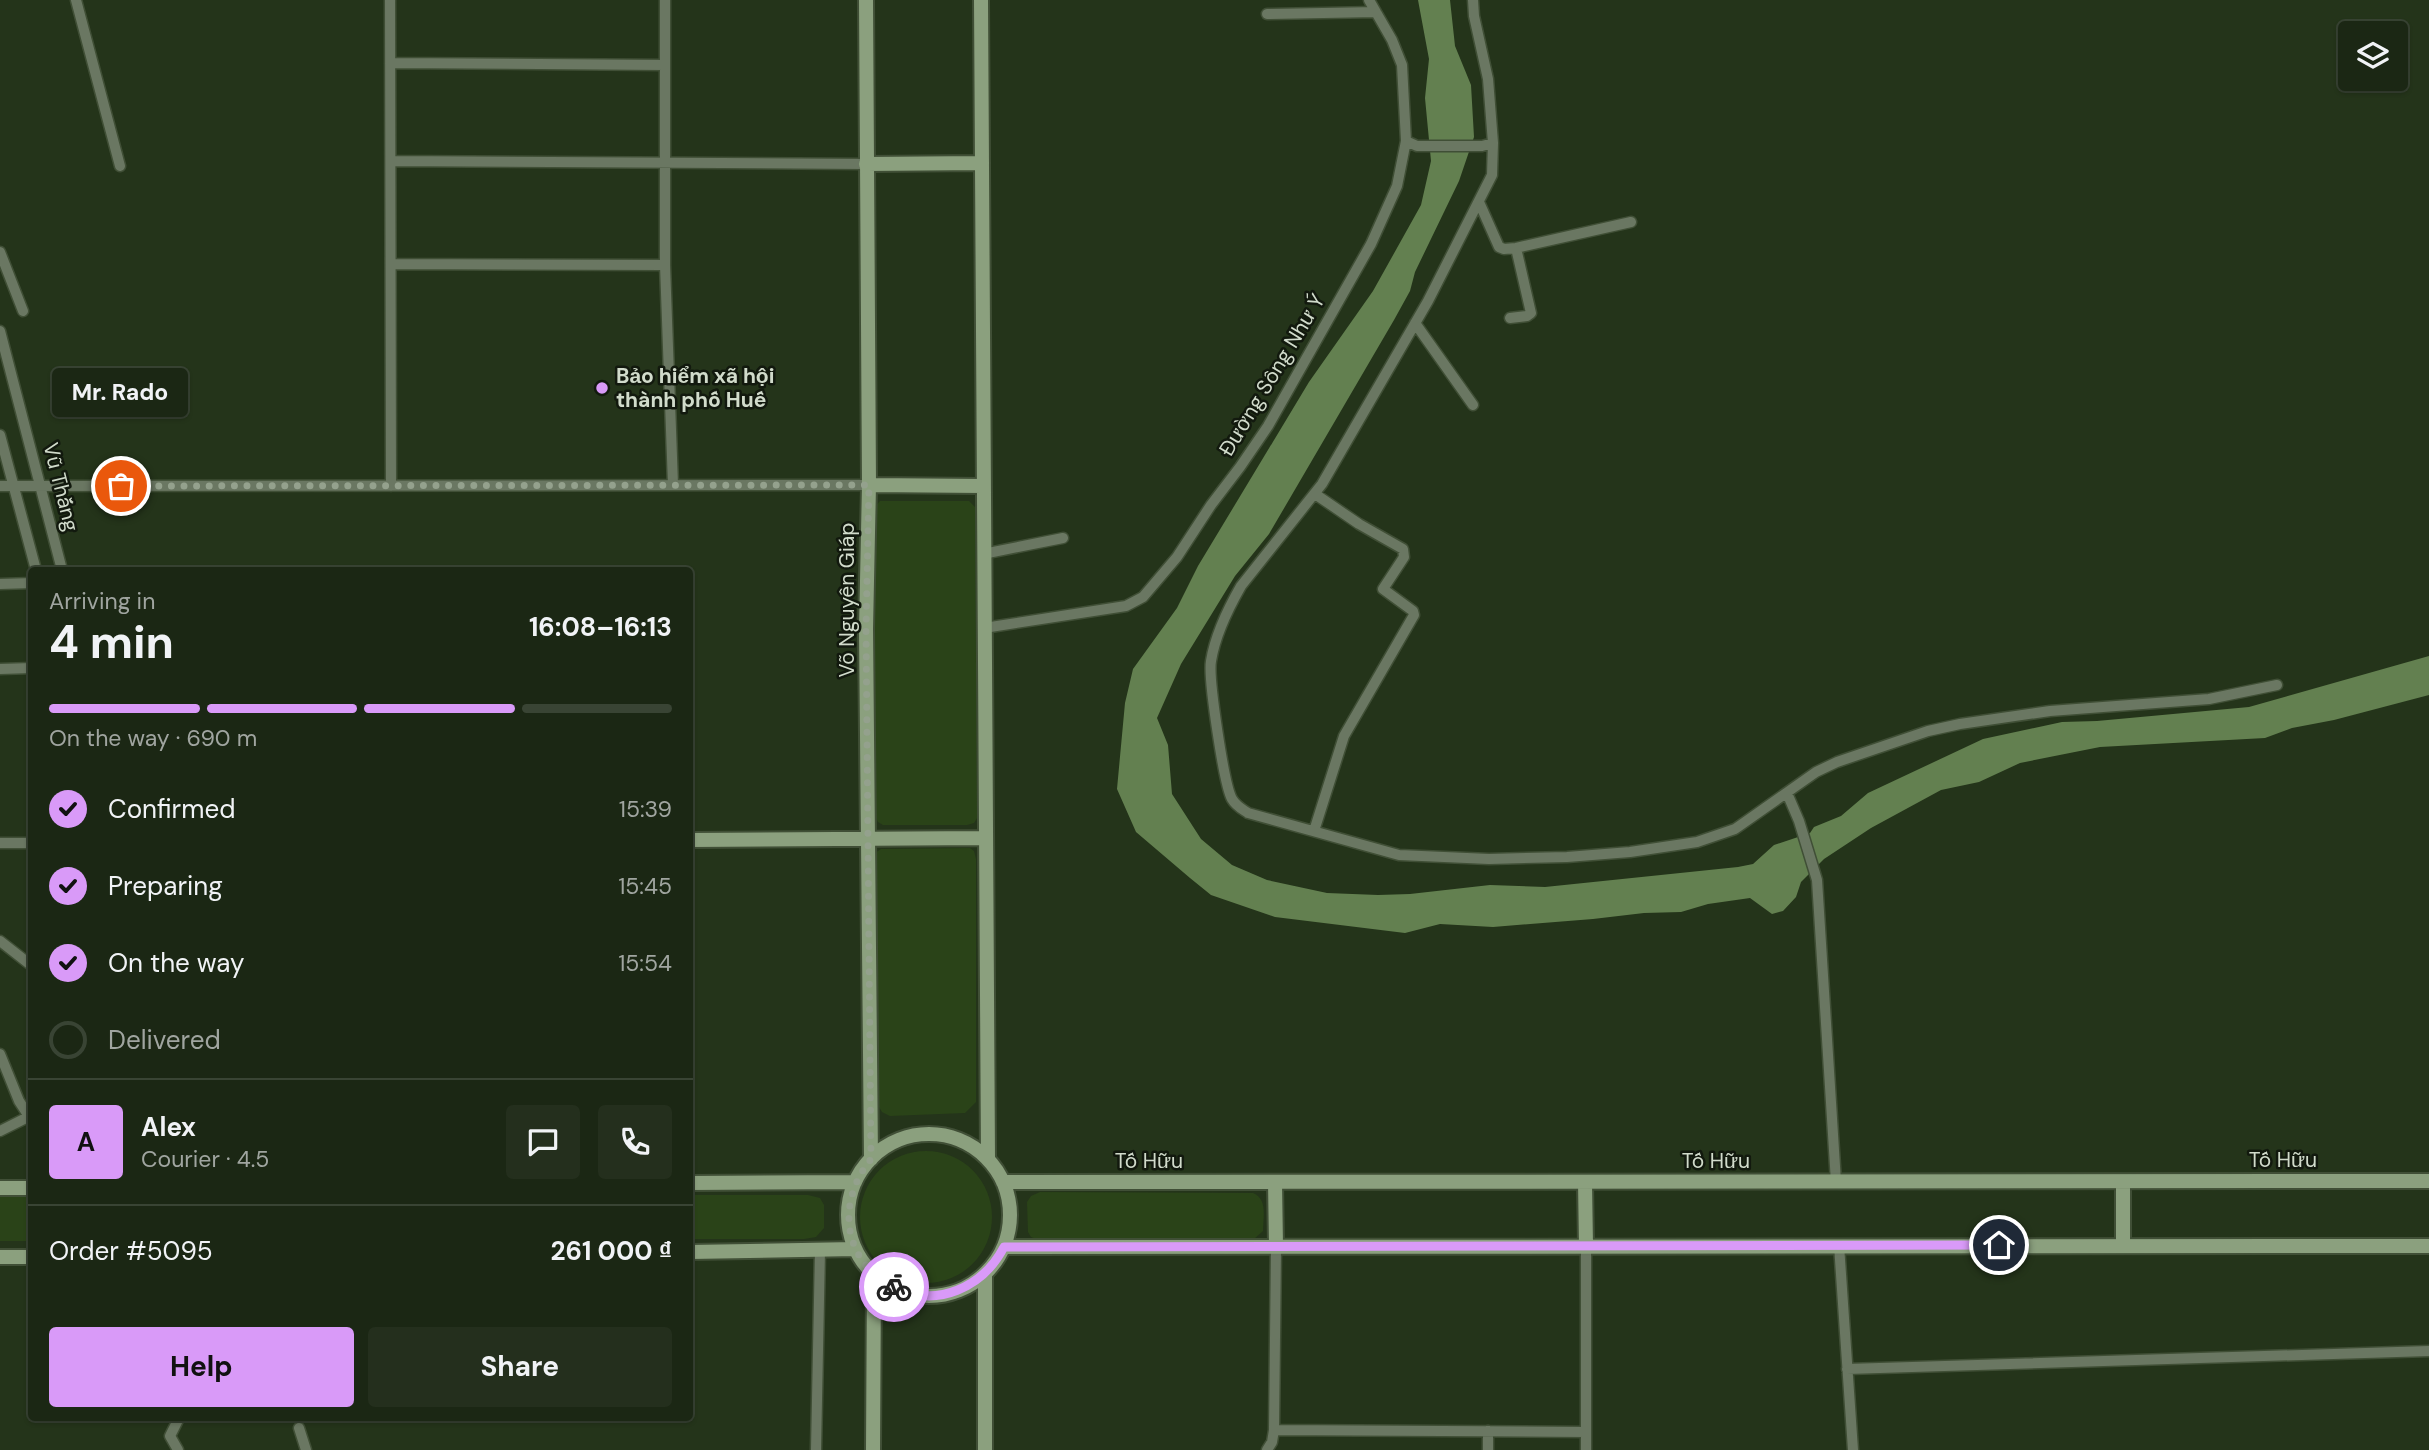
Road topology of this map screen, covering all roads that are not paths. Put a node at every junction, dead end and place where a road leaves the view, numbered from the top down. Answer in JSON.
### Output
{"nodes":[{"id":1,"x":76,"y":0,"type":"edge"},
{"id":2,"x":390,"y":0,"type":"edge"},
{"id":3,"x":665,"y":0,"type":"edge"},
{"id":4,"x":866,"y":0,"type":"edge"},
{"id":5,"x":981,"y":0,"type":"edge"},
{"id":6,"x":1369,"y":0,"type":"edge"},
{"id":7,"x":1473,"y":0,"type":"edge"},
{"id":8,"x":1376,"y":12,"type":"junction"},
{"id":9,"x":1266,"y":14,"type":"dead end"},
{"id":10,"x":390,"y":63,"type":"junction"},
{"id":11,"x":665,"y":65,"type":"junction"},
{"id":12,"x":1406,"y":141,"type":"junction"},
{"id":13,"x":1488,"y":144,"type":"junction"},
{"id":14,"x":391,"y":161,"type":"junction"},
{"id":15,"x":665,"y":163,"type":"junction"},
{"id":16,"x":982,"y":163,"type":"junction"},
{"id":17,"x":866,"y":164,"type":"junction"},
{"id":18,"x":120,"y":166,"type":"dead end"},
{"id":19,"x":1479,"y":202,"type":"junction"},
{"id":20,"x":1631,"y":222,"type":"dead end"},
{"id":21,"x":1516,"y":248,"type":"junction"},
{"id":22,"x":0,"y":252,"type":"edge"},
{"id":23,"x":391,"y":264,"type":"junction"},
{"id":24,"x":665,"y":265,"type":"junction"},
{"id":25,"x":23,"y":311,"type":"dead end"},
{"id":26,"x":1510,"y":318,"type":"dead end"},
{"id":27,"x":1415,"y":323,"type":"junction"},
{"id":28,"x":0,"y":331,"type":"edge"},
{"id":29,"x":1473,"y":405,"type":"dead end"},
{"id":30,"x":0,"y":435,"type":"edge"},
{"id":31,"x":391,"y":485,"type":"junction"},
{"id":32,"x":673,"y":485,"type":"junction"},
{"id":33,"x":869,"y":485,"type":"junction"},
{"id":34,"x":983,"y":485,"type":"junction"},
{"id":35,"x":0,"y":486,"type":"edge"},
{"id":36,"x":13,"y":486,"type":"junction"},
{"id":37,"x":40,"y":486,"type":"junction"},
{"id":38,"x":1315,"y":494,"type":"junction"},
{"id":39,"x":1062,"y":538,"type":"dead end"},
{"id":40,"x":983,"y":554,"type":"junction"},
{"id":41,"x":35,"y":567,"type":"edge"},
{"id":42,"x":61,"y":567,"type":"edge"},
{"id":43,"x":28,"y":583,"type":"edge"},
{"id":44,"x":0,"y":584,"type":"edge"},
{"id":45,"x":984,"y":628,"type":"junction"},
{"id":46,"x":0,"y":668,"type":"edge"},
{"id":47,"x":28,"y":668,"type":"edge"},
{"id":48,"x":2277,"y":685,"type":"dead end"},
{"id":49,"x":1787,"y":793,"type":"junction"},
{"id":50,"x":1314,"y":831,"type":"junction"},
{"id":51,"x":985,"y":838,"type":"junction"},
{"id":52,"x":868,"y":839,"type":"junction"},
{"id":53,"x":693,"y":840,"type":"edge"},
{"id":54,"x":28,"y":843,"type":"edge"},
{"id":55,"x":0,"y":844,"type":"edge"},
{"id":56,"x":0,"y":941,"type":"edge"},
{"id":57,"x":28,"y":963,"type":"edge"},
{"id":58,"x":0,"y":1054,"type":"edge"},
{"id":59,"x":28,"y":1113,"type":"edge"},
{"id":60,"x":28,"y":1118,"type":"edge"},
{"id":61,"x":0,"y":1131,"type":"edge"},
{"id":62,"x":871,"y":1159,"type":"junction"},
{"id":63,"x":988,"y":1159,"type":"junction"},
{"id":64,"x":2123,"y":1181,"type":"junction"},
{"id":65,"x":2429,"y":1181,"type":"edge"},
{"id":66,"x":855,"y":1182,"type":"junction"},
{"id":67,"x":1003,"y":1182,"type":"junction"},
{"id":68,"x":1275,"y":1182,"type":"junction"},
{"id":69,"x":1585,"y":1182,"type":"junction"},
{"id":70,"x":1836,"y":1182,"type":"junction"},
{"id":71,"x":693,"y":1183,"type":"edge"},
{"id":72,"x":0,"y":1188,"type":"edge"},
{"id":73,"x":28,"y":1188,"type":"edge"},
{"id":74,"x":1839,"y":1245,"type":"junction"},
{"id":75,"x":2123,"y":1245,"type":"junction"},
{"id":76,"x":1276,"y":1246,"type":"junction"},
{"id":77,"x":1586,"y":1246,"type":"junction"},
{"id":78,"x":2429,"y":1246,"type":"edge"},
{"id":79,"x":1004,"y":1247,"type":"junction"},
{"id":80,"x":855,"y":1249,"type":"junction"},
{"id":81,"x":820,"y":1250,"type":"junction"},
{"id":82,"x":693,"y":1252,"type":"edge"},
{"id":83,"x":0,"y":1257,"type":"edge"},
{"id":84,"x":28,"y":1257,"type":"edge"},
{"id":85,"x":985,"y":1274,"type":"junction"},
{"id":86,"x":874,"y":1275,"type":"junction"},
{"id":87,"x":2429,"y":1351,"type":"edge"},
{"id":88,"x":1847,"y":1368,"type":"junction"},
{"id":89,"x":178,"y":1421,"type":"edge"},
{"id":90,"x":299,"y":1428,"type":"dead end"},
{"id":91,"x":1274,"y":1430,"type":"junction"},
{"id":92,"x":1488,"y":1431,"type":"junction"},
{"id":93,"x":1586,"y":1432,"type":"junction"},
{"id":94,"x":1271,"y":1447,"type":"edge"},
{"id":95,"x":178,"y":1450,"type":"edge"},
{"id":96,"x":306,"y":1450,"type":"edge"},
{"id":97,"x":816,"y":1450,"type":"edge"},
{"id":98,"x":873,"y":1450,"type":"edge"},
{"id":99,"x":985,"y":1450,"type":"edge"},
{"id":100,"x":1488,"y":1450,"type":"edge"},
{"id":101,"x":1586,"y":1450,"type":"edge"},
{"id":102,"x":1853,"y":1450,"type":"edge"}],
"edges":[{"from":1,"to":18,"type":"street"},
{"from":2,"to":10,"type":"street"},
{"from":3,"to":11,"type":"street"},
{"from":4,"to":17,"type":"main road","name":"Võ Nguyên Giáp"},
{"from":5,"to":16,"type":"main road"},
{"from":6,"to":8,"type":"street","name":"Đường Sông Như Ý"},
{"from":7,"to":13,"type":"street"},
{"from":8,"to":9,"type":"street"},
{"from":8,"to":12,"type":"street","name":"Đường Sông Như Ý"},
{"from":10,"to":11,"type":"street"},
{"from":10,"to":14,"type":"street"},
{"from":11,"to":15,"type":"street"},
{"from":12,"to":13,"type":"street"},
{"from":12,"to":45,"type":"street","name":"Đường Sông Như Ý"},
{"from":13,"to":19,"type":"street"},
{"from":14,"to":15,"type":"street"},
{"from":14,"to":23,"type":"street"},
{"from":15,"to":17,"type":"street"},
{"from":15,"to":24,"type":"street"},
{"from":16,"to":17,"type":"main road"},
{"from":16,"to":34,"type":"main road"},
{"from":17,"to":33,"type":"main road","name":"Võ Nguyên Giáp"},
{"from":19,"to":21,"type":"street"},
{"from":19,"to":27,"type":"street"},
{"from":20,"to":21,"type":"street"},
{"from":21,"to":26,"type":"street"},
{"from":22,"to":25,"type":"street"},
{"from":23,"to":24,"type":"street"},
{"from":23,"to":31,"type":"street"},
{"from":24,"to":32,"type":"street"},
{"from":27,"to":29,"type":"street"},
{"from":27,"to":38,"type":"street"},
{"from":28,"to":37,"type":"street","name":"Vũ Thắng"},
{"from":30,"to":36,"type":"street"},
{"from":31,"to":32,"type":"street"},
{"from":31,"to":37,"type":"street"},
{"from":32,"to":33,"type":"street"},
{"from":33,"to":34,"type":"main road"},
{"from":33,"to":52,"type":"main road","name":"Võ Nguyên Giáp"},
{"from":34,"to":40,"type":"main road"},
{"from":35,"to":36,"type":"street"},
{"from":36,"to":37,"type":"street"},
{"from":36,"to":41,"type":"street"},
{"from":37,"to":42,"type":"street","name":"Vũ Thắng"},
{"from":38,"to":50,"type":"street"},
{"from":38,"to":50,"type":"street"},
{"from":39,"to":40,"type":"street"},
{"from":40,"to":45,"type":"main road"},
{"from":43,"to":44,"type":"street"},
{"from":45,"to":51,"type":"main road"},
{"from":46,"to":47,"type":"street"},
{"from":48,"to":49,"type":"street"},
{"from":49,"to":50,"type":"street"},
{"from":49,"to":70,"type":"street"},
{"from":51,"to":52,"type":"main road"},
{"from":51,"to":63,"type":"main road"},
{"from":52,"to":53,"type":"main road"},
{"from":52,"to":62,"type":"main road","name":"Võ Nguyên Giáp"},
{"from":54,"to":55,"type":"street"},
{"from":56,"to":57,"type":"street"},
{"from":58,"to":59,"type":"street"},
{"from":60,"to":61,"type":"street"},
{"from":62,"to":63,"type":"main road"},
{"from":62,"to":66,"type":"main road"},
{"from":63,"to":67,"type":"main road"},
{"from":64,"to":65,"type":"main road","name":"Tố Hữu"},
{"from":64,"to":70,"type":"main road","name":"Tố Hữu"},
{"from":64,"to":75,"type":"main road"},
{"from":66,"to":71,"type":"main road"},
{"from":66,"to":80,"type":"main road"},
{"from":67,"to":68,"type":"main road","name":"Tố Hữu"},
{"from":67,"to":79,"type":"main road"},
{"from":68,"to":69,"type":"main road","name":"Tố Hữu"},
{"from":68,"to":76,"type":"main road"},
{"from":69,"to":70,"type":"main road","name":"Tố Hữu"},
{"from":69,"to":77,"type":"main road"},
{"from":72,"to":73,"type":"main road"},
{"from":74,"to":75,"type":"main road"},
{"from":74,"to":77,"type":"main road"},
{"from":74,"to":88,"type":"street"},
{"from":75,"to":78,"type":"main road"},
{"from":76,"to":77,"type":"main road"},
{"from":76,"to":79,"type":"main road"},
{"from":76,"to":91,"type":"street"},
{"from":77,"to":93,"type":"street"},
{"from":79,"to":85,"type":"main road"},
{"from":80,"to":81,"type":"main road"},
{"from":80,"to":86,"type":"main road"},
{"from":81,"to":82,"type":"main road"},
{"from":81,"to":97,"type":"street"},
{"from":83,"to":84,"type":"main road"},
{"from":85,"to":86,"type":"main road"},
{"from":85,"to":99,"type":"main road"},
{"from":86,"to":98,"type":"main road"},
{"from":87,"to":88,"type":"street"},
{"from":88,"to":102,"type":"street"},
{"from":89,"to":95,"type":"street"},
{"from":90,"to":96,"type":"street"},
{"from":91,"to":92,"type":"street"},
{"from":91,"to":94,"type":"street"},
{"from":92,"to":93,"type":"street"},
{"from":92,"to":100,"type":"street"},
{"from":93,"to":101,"type":"street"}]}
